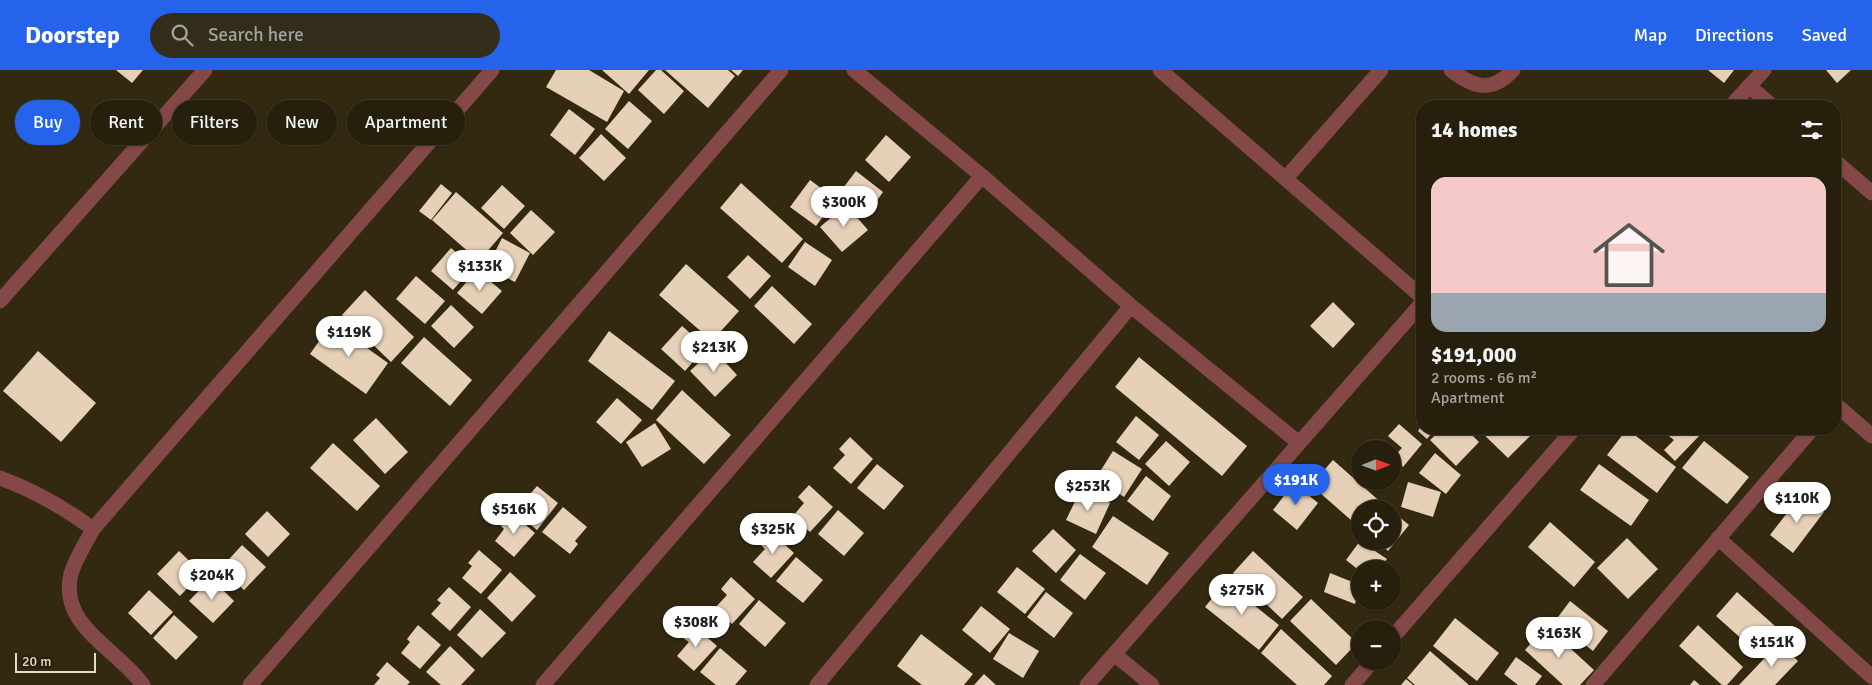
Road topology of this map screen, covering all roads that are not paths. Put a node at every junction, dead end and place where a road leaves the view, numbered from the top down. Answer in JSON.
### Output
{"nodes":[{"id":1,"x":205,"y":70,"type":"edge"},
{"id":2,"x":492,"y":70,"type":"edge"},
{"id":3,"x":781,"y":70,"type":"edge"},
{"id":4,"x":854,"y":70,"type":"edge"},
{"id":5,"x":1160,"y":70,"type":"edge"},
{"id":6,"x":1382,"y":70,"type":"edge"},
{"id":7,"x":1451,"y":70,"type":"edge"},
{"id":8,"x":1513,"y":70,"type":"edge"},
{"id":9,"x":1764,"y":70,"type":"edge"},
{"id":10,"x":1749,"y":86,"type":"junction"},
{"id":11,"x":1736,"y":100,"type":"edge"},
{"id":12,"x":1765,"y":100,"type":"edge"},
{"id":13,"x":1841,"y":166,"type":"edge"},
{"id":14,"x":982,"y":176,"type":"junction"},
{"id":15,"x":1286,"y":178,"type":"junction"},
{"id":16,"x":1872,"y":193,"type":"edge"},
{"id":17,"x":1416,"y":292,"type":"edge"},
{"id":18,"x":0,"y":301,"type":"edge"},
{"id":19,"x":1132,"y":306,"type":"junction"},
{"id":20,"x":1416,"y":310,"type":"edge"},
{"id":21,"x":1841,"y":409,"type":"edge"},
{"id":22,"x":1569,"y":435,"type":"edge"},
{"id":23,"x":1807,"y":435,"type":"edge"},
{"id":24,"x":1872,"y":436,"type":"edge"},
{"id":25,"x":1300,"y":443,"type":"junction"},
{"id":26,"x":0,"y":478,"type":"edge"},
{"id":27,"x":93,"y":528,"type":"junction"},
{"id":28,"x":1718,"y":538,"type":"junction"},
{"id":29,"x":1401,"y":628,"type":"edge"},
{"id":30,"x":1114,"y":654,"type":"junction"},
{"id":31,"x":1365,"y":670,"type":"edge"},
{"id":32,"x":1872,"y":677,"type":"edge"},
{"id":33,"x":143,"y":685,"type":"edge"},
{"id":34,"x":250,"y":685,"type":"edge"},
{"id":35,"x":542,"y":685,"type":"edge"},
{"id":36,"x":817,"y":685,"type":"edge"},
{"id":37,"x":1087,"y":685,"type":"edge"},
{"id":38,"x":1152,"y":685,"type":"edge"},
{"id":39,"x":1352,"y":685,"type":"edge"},
{"id":40,"x":1593,"y":685,"type":"edge"},
{"id":41,"x":1865,"y":685,"type":"edge"}],
"edges":[{"from":1,"to":18,"type":"street"},
{"from":2,"to":27,"type":"street"},
{"from":3,"to":34,"type":"street"},
{"from":4,"to":14,"type":"street"},
{"from":5,"to":15,"type":"street"},
{"from":6,"to":15,"type":"street"},
{"from":7,"to":8,"type":"street"},
{"from":9,"to":10,"type":"street"},
{"from":10,"to":11,"type":"street"},
{"from":10,"to":12,"type":"street"},
{"from":13,"to":16,"type":"street"},
{"from":14,"to":19,"type":"street"},
{"from":14,"to":35,"type":"street"},
{"from":15,"to":17,"type":"street"},
{"from":19,"to":25,"type":"street"},
{"from":19,"to":36,"type":"street"},
{"from":20,"to":25,"type":"street"},
{"from":21,"to":24,"type":"street"},
{"from":22,"to":29,"type":"street"},
{"from":23,"to":28,"type":"street"},
{"from":25,"to":30,"type":"street"},
{"from":26,"to":27,"type":"street"},
{"from":27,"to":33,"type":"street"},
{"from":28,"to":32,"type":"street"},
{"from":28,"to":40,"type":"street"},
{"from":30,"to":37,"type":"street"},
{"from":30,"to":38,"type":"street"},
{"from":31,"to":39,"type":"street"},
{"from":32,"to":41,"type":"street"}]}
